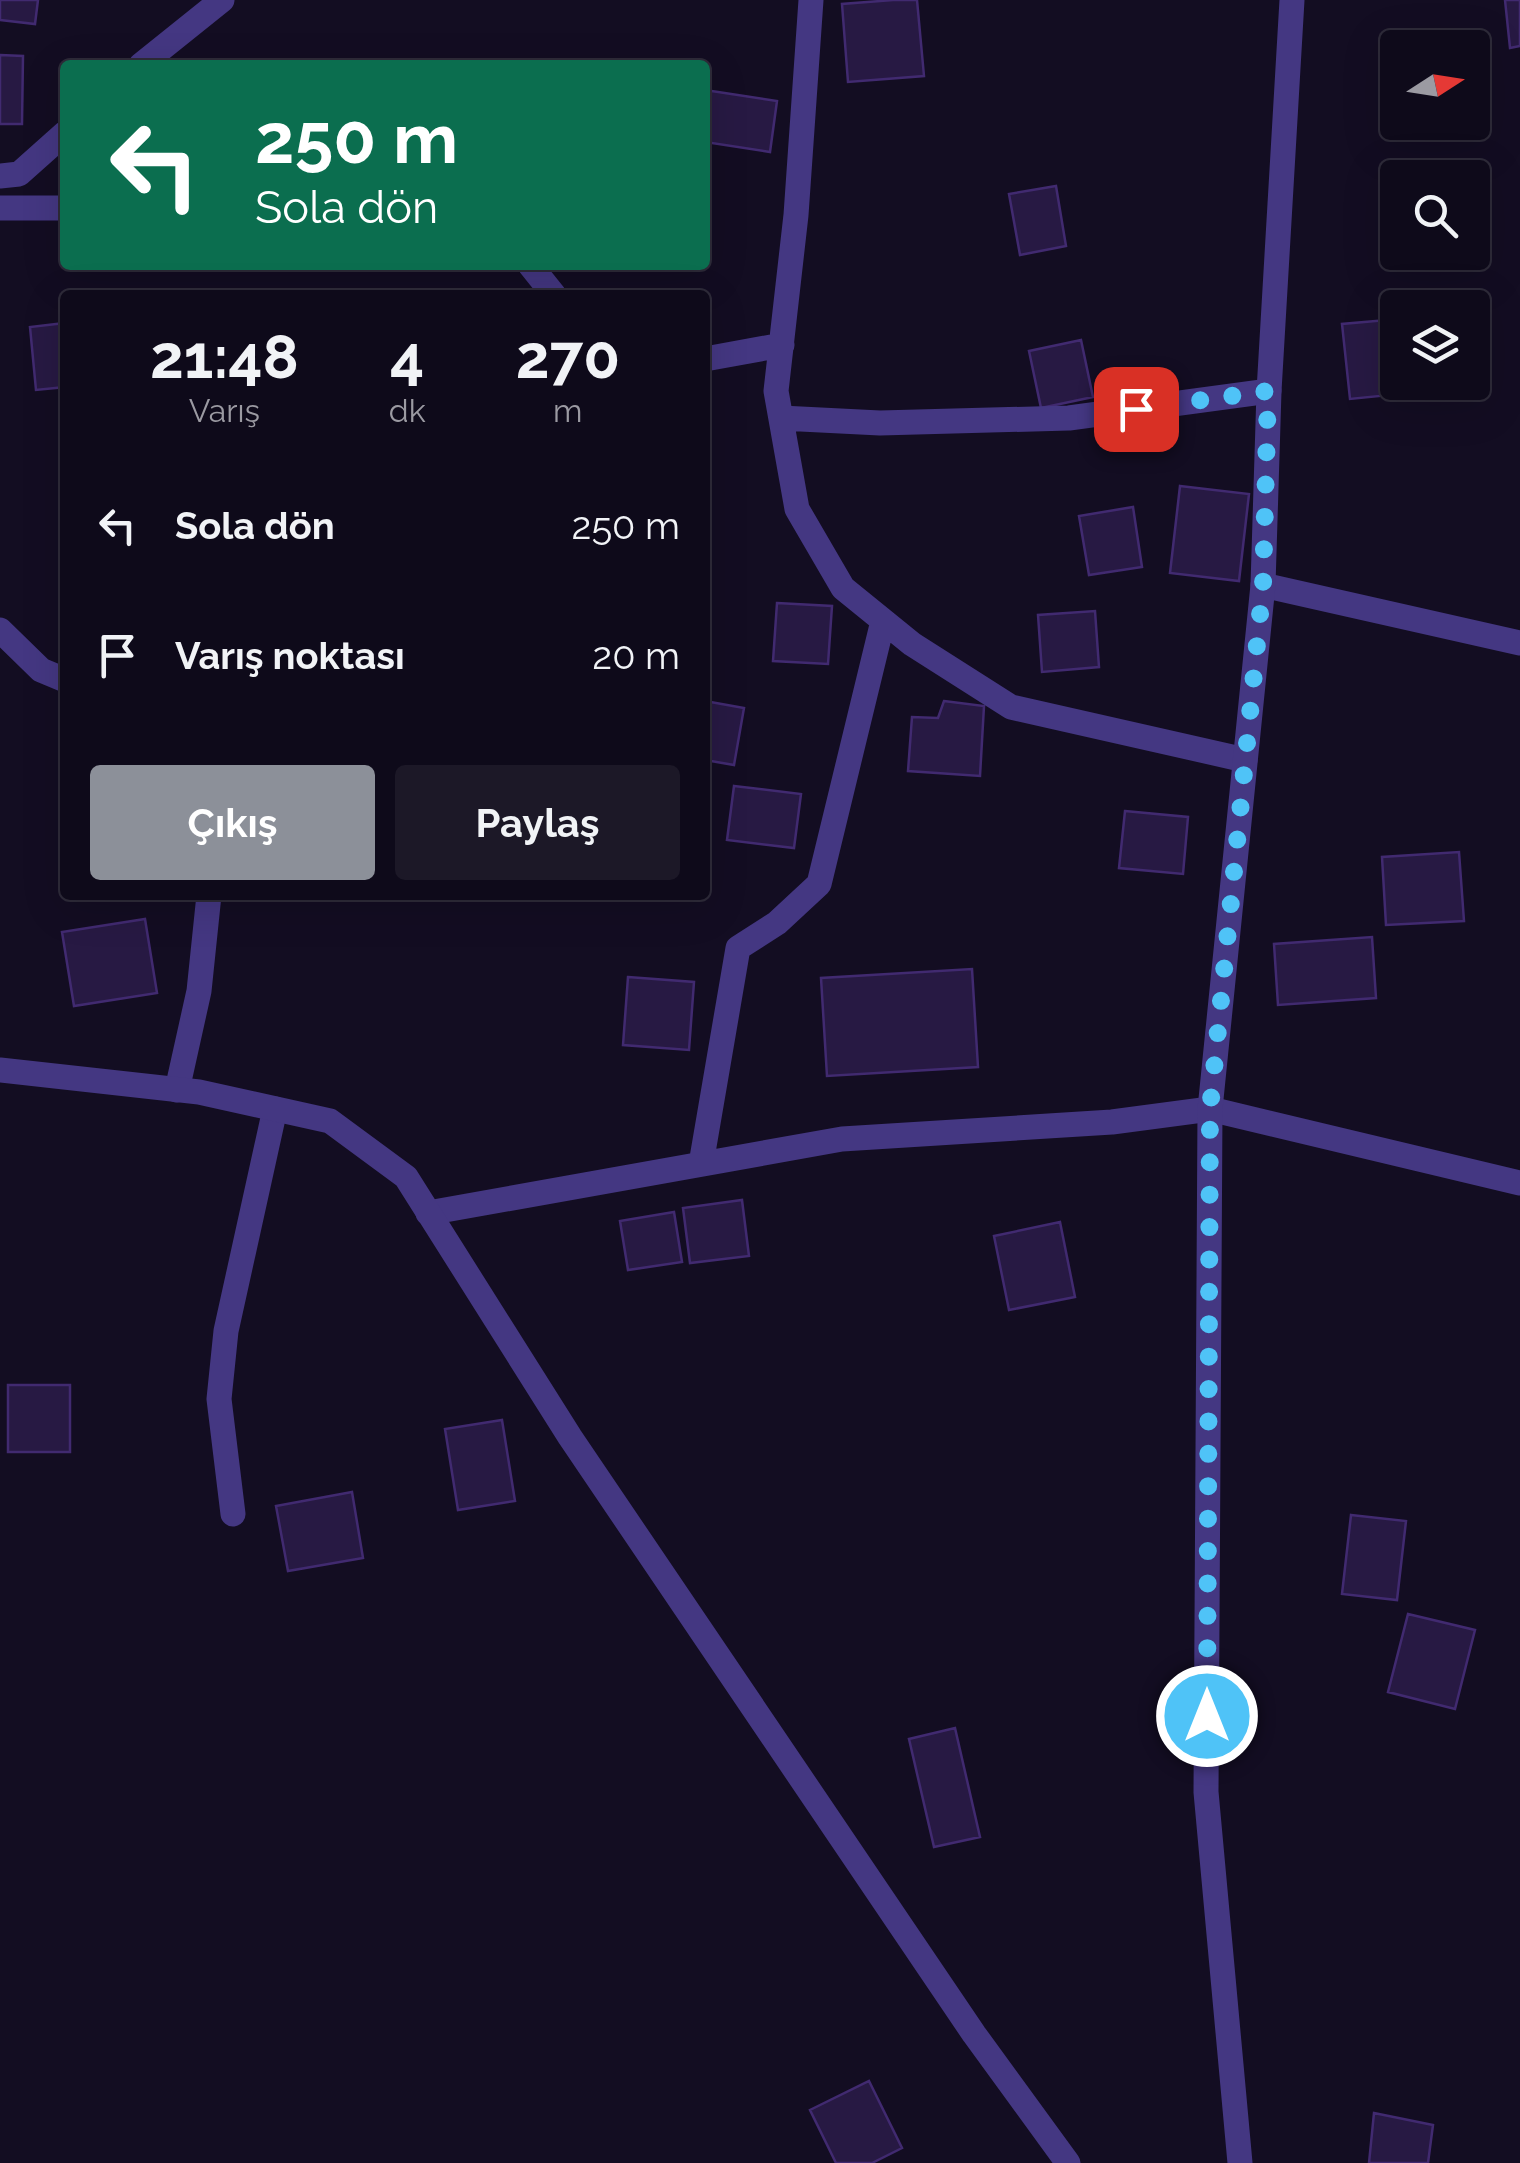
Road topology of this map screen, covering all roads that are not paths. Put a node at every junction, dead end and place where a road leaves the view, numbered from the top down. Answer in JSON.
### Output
{"nodes":[{"id":1,"x":222,"y":0,"type":"edge"},
{"id":2,"x":812,"y":0,"type":"edge"},
{"id":3,"x":1292,"y":0,"type":"edge"},
{"id":4,"x":148,"y":60,"type":"edge"},
{"id":5,"x":60,"y":138,"type":"edge"},
{"id":6,"x":0,"y":176,"type":"edge"},
{"id":7,"x":0,"y":208,"type":"edge"},
{"id":8,"x":60,"y":208,"type":"edge"},
{"id":9,"x":534,"y":270,"type":"edge"},
{"id":10,"x":550,"y":290,"type":"edge"},
{"id":11,"x":782,"y":345,"type":"junction"},
{"id":12,"x":710,"y":358,"type":"edge"},
{"id":13,"x":1268,"y":391,"type":"junction"},
{"id":14,"x":782,"y":418,"type":"junction"},
{"id":15,"x":1263,"y":585,"type":"junction"},
{"id":16,"x":883,"y":621,"type":"junction"},
{"id":17,"x":0,"y":630,"type":"edge"},
{"id":18,"x":1520,"y":643,"type":"edge"},
{"id":19,"x":60,"y":678,"type":"edge"},
{"id":20,"x":1246,"y":760,"type":"junction"},
{"id":21,"x":209,"y":900,"type":"edge"},
{"id":22,"x":0,"y":1070,"type":"edge"},
{"id":23,"x":177,"y":1090,"type":"junction"},
{"id":24,"x":275,"y":1109,"type":"junction"},
{"id":25,"x":1210,"y":1109,"type":"junction"},
{"id":26,"x":701,"y":1164,"type":"junction"},
{"id":27,"x":1520,"y":1183,"type":"edge"},
{"id":28,"x":428,"y":1213,"type":"junction"},
{"id":29,"x":233,"y":1514,"type":"dead end"},
{"id":30,"x":1068,"y":2163,"type":"edge"},
{"id":31,"x":1240,"y":2163,"type":"edge"}],
"edges":[{"from":1,"to":4,"type":"street"},
{"from":2,"to":11,"type":"street"},
{"from":3,"to":13,"type":"street"},
{"from":5,"to":6,"type":"street"},
{"from":7,"to":8,"type":"street"},
{"from":9,"to":10,"type":"street"},
{"from":11,"to":12,"type":"street"},
{"from":11,"to":14,"type":"street"},
{"from":13,"to":14,"type":"street"},
{"from":13,"to":15,"type":"street"},
{"from":14,"to":16,"type":"street"},
{"from":15,"to":18,"type":"street"},
{"from":15,"to":20,"type":"street"},
{"from":16,"to":20,"type":"street"},
{"from":16,"to":26,"type":"street"},
{"from":17,"to":19,"type":"street"},
{"from":20,"to":25,"type":"street"},
{"from":21,"to":23,"type":"street"},
{"from":22,"to":23,"type":"street"},
{"from":23,"to":24,"type":"street"},
{"from":24,"to":28,"type":"street"},
{"from":24,"to":29,"type":"street"},
{"from":25,"to":26,"type":"street"},
{"from":25,"to":27,"type":"street"},
{"from":25,"to":31,"type":"street"},
{"from":26,"to":28,"type":"street"},
{"from":28,"to":30,"type":"street"}]}
